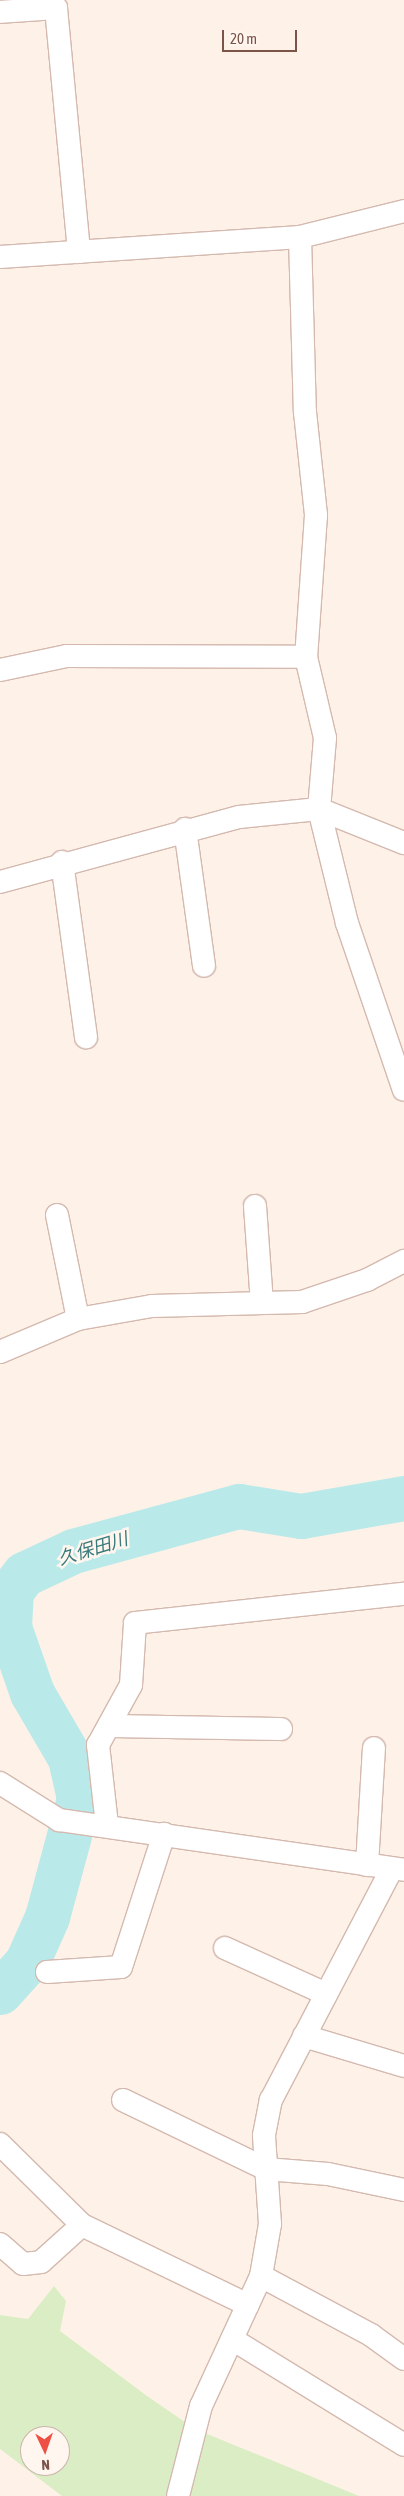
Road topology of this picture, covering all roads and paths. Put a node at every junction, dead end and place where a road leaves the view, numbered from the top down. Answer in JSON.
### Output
{"nodes":[{"id":1,"x":0,"y":12,"type":"edge"},
{"id":2,"x":404,"y":211,"type":"edge"},
{"id":3,"x":300,"y":237,"type":"junction"},
{"id":4,"x":79,"y":252,"type":"junction"},
{"id":5,"x":0,"y":257,"type":"edge"},
{"id":6,"x":306,"y":657,"type":"junction"},
{"id":7,"x":0,"y":670,"type":"edge"},
{"id":8,"x":319,"y":809,"type":"junction"},
{"id":9,"x":185,"y":828,"type":"junction"},
{"id":10,"x":404,"y":843,"type":"edge"},
{"id":11,"x":62,"y":862,"type":"junction"},
{"id":12,"x":0,"y":882,"type":"edge"},
{"id":13,"x":204,"y":966,"type":"dead end"},
{"id":14,"x":86,"y":1037,"type":"dead end"},
{"id":15,"x":404,"y":1090,"type":"edge"},
{"id":16,"x":255,"y":1206,"type":"dead end"},
{"id":17,"x":57,"y":1215,"type":"dead end"},
{"id":18,"x":404,"y":1260,"type":"edge"},
{"id":19,"x":262,"y":1303,"type":"junction"},
{"id":20,"x":78,"y":1319,"type":"junction"},
{"id":21,"x":0,"y":1352,"type":"edge"},
{"id":22,"x":404,"y":1594,"type":"edge"},
{"id":23,"x":109,"y":1726,"type":"junction"},
{"id":24,"x":281,"y":1729,"type":"dead end"},
{"id":25,"x":374,"y":1748,"type":"dead end"},
{"id":26,"x":0,"y":1784,"type":"edge"},
{"id":27,"x":98,"y":1826,"type":"junction"},
{"id":28,"x":164,"y":1834,"type":"junction"},
{"id":29,"x":367,"y":1865,"type":"junction"},
{"id":30,"x":398,"y":1870,"type":"edge"},
{"id":31,"x":225,"y":1948,"type":"dead end"},
{"id":32,"x":47,"y":1972,"type":"dead end"},
{"id":33,"x":326,"y":1994,"type":"junction"},
{"id":34,"x":304,"y":2036,"type":"junction"},
{"id":35,"x":404,"y":2066,"type":"edge"},
{"id":36,"x":123,"y":2100,"type":"dead end"},
{"id":37,"x":0,"y":2144,"type":"edge"},
{"id":38,"x":266,"y":2169,"type":"junction"},
{"id":39,"x":404,"y":2190,"type":"edge"},
{"id":40,"x":82,"y":2225,"type":"junction"},
{"id":41,"x":0,"y":2244,"type":"edge"},
{"id":42,"x":261,"y":2276,"type":"junction"},
{"id":43,"x":248,"y":2305,"type":"junction"},
{"id":44,"x":232,"y":2339,"type":"junction"},
{"id":45,"x":404,"y":2359,"type":"edge"},
{"id":46,"x":404,"y":2445,"type":"edge"},
{"id":47,"x":178,"y":2496,"type":"edge"}],
"edges":[{"from":1,"to":4,"type":"street"},
{"from":2,"to":3,"type":"street"},
{"from":3,"to":4,"type":"street"},
{"from":3,"to":6,"type":"street"},
{"from":4,"to":5,"type":"street"},
{"from":6,"to":7,"type":"street"},
{"from":6,"to":8,"type":"street"},
{"from":8,"to":9,"type":"street"},
{"from":8,"to":10,"type":"street"},
{"from":8,"to":15,"type":"street"},
{"from":9,"to":11,"type":"street"},
{"from":9,"to":13,"type":"street"},
{"from":11,"to":12,"type":"street"},
{"from":11,"to":14,"type":"street"},
{"from":16,"to":19,"type":"street"},
{"from":17,"to":20,"type":"street"},
{"from":18,"to":19,"type":"street"},
{"from":19,"to":20,"type":"street"},
{"from":20,"to":21,"type":"street"},
{"from":22,"to":23,"type":"street"},
{"from":23,"to":24,"type":"street"},
{"from":23,"to":27,"type":"street"},
{"from":25,"to":29,"type":"street"},
{"from":26,"to":27,"type":"street"},
{"from":27,"to":28,"type":"street"},
{"from":28,"to":29,"type":"street"},
{"from":28,"to":32,"type":"street"},
{"from":29,"to":30,"type":"street"},
{"from":30,"to":33,"type":"street"},
{"from":31,"to":33,"type":"street"},
{"from":33,"to":34,"type":"street"},
{"from":34,"to":35,"type":"street"},
{"from":34,"to":38,"type":"street"},
{"from":36,"to":38,"type":"street"},
{"from":37,"to":40,"type":"street"},
{"from":38,"to":39,"type":"street"},
{"from":38,"to":42,"type":"street"},
{"from":40,"to":41,"type":"street"},
{"from":40,"to":43,"type":"street"},
{"from":42,"to":43,"type":"street"},
{"from":42,"to":45,"type":"street"},
{"from":43,"to":44,"type":"street"},
{"from":44,"to":46,"type":"street"},
{"from":44,"to":47,"type":"street"}]}
